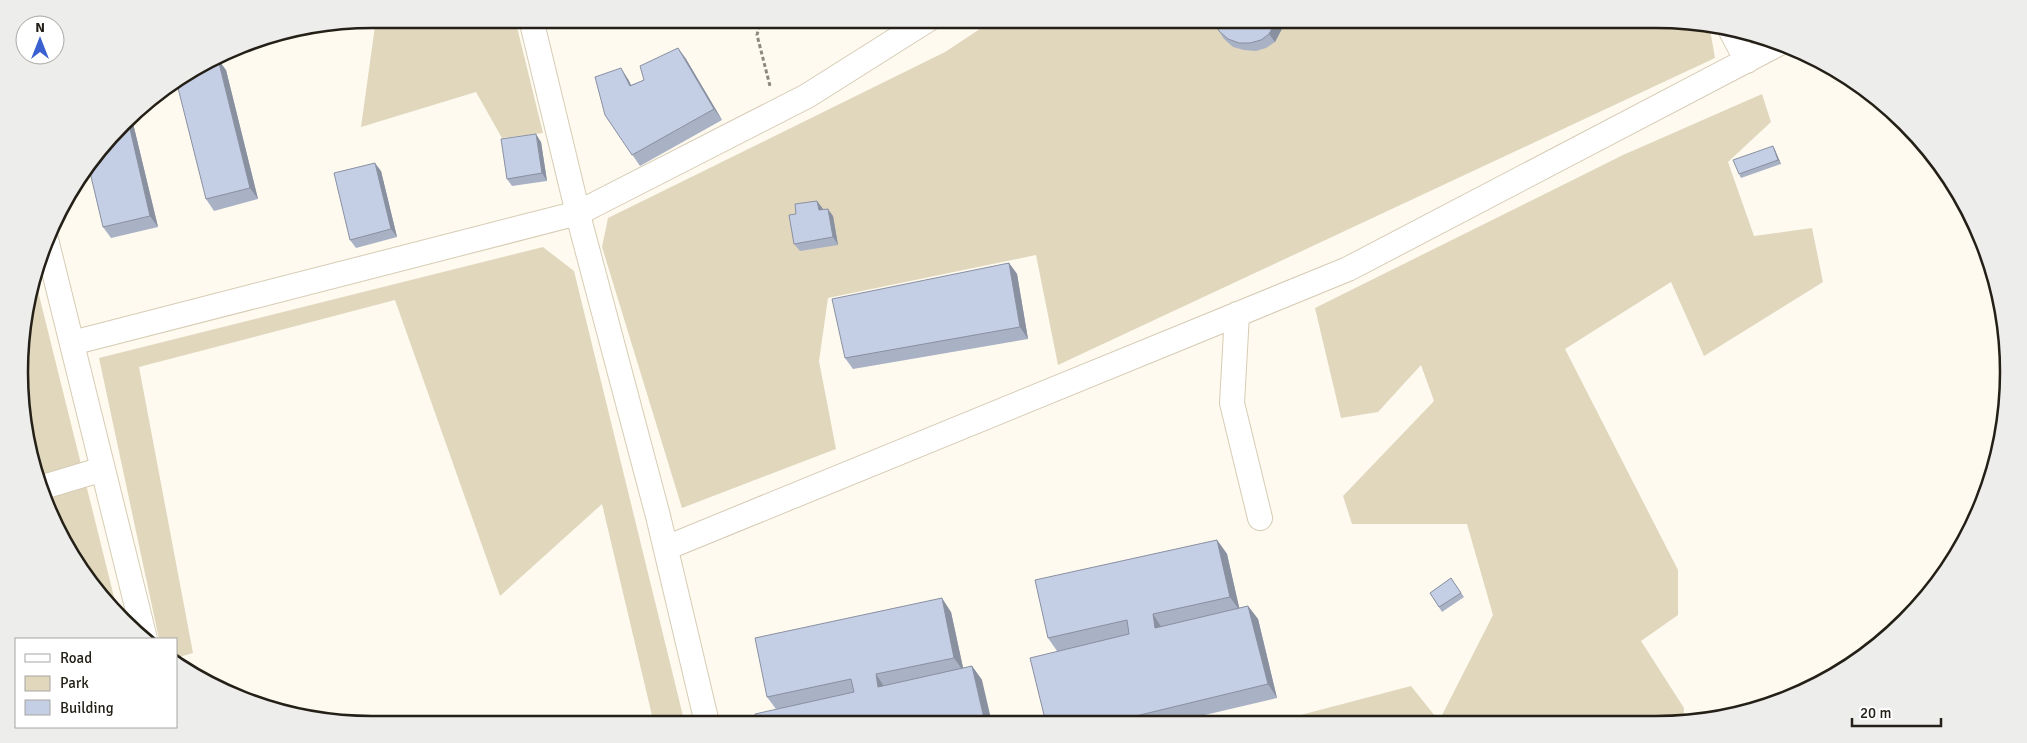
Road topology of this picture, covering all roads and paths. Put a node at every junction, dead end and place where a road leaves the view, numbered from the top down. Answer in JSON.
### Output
{"nodes":[{"id":1,"x":533,"y":28,"type":"edge"},
{"id":2,"x":759,"y":28,"type":"edge"},
{"id":3,"x":915,"y":28,"type":"edge"},
{"id":4,"x":1734,"y":37,"type":"edge"},
{"id":5,"x":1771,"y":48,"type":"edge"},
{"id":6,"x":1747,"y":61,"type":"junction"},
{"id":7,"x":776,"y":111,"type":"junction"},
{"id":8,"x":578,"y":212,"type":"junction"},
{"id":9,"x":49,"y":252,"type":"edge"},
{"id":10,"x":1237,"y":314,"type":"junction"},
{"id":11,"x":72,"y":343,"type":"junction"},
{"id":12,"x":103,"y":469,"type":"junction"},
{"id":13,"x":47,"y":486,"type":"edge"},
{"id":14,"x":1260,"y":518,"type":"dead end"},
{"id":15,"x":666,"y":548,"type":"junction"},
{"id":16,"x":142,"y":627,"type":"edge"},
{"id":17,"x":706,"y":716,"type":"edge"}],
"edges":[{"from":1,"to":8,"type":"street"},
{"from":2,"to":7,"type":"path"},
{"from":3,"to":7,"type":"street"},
{"from":4,"to":6,"type":"street"},
{"from":5,"to":6,"type":"street"},
{"from":6,"to":10,"type":"street"},
{"from":7,"to":8,"type":"street"},
{"from":8,"to":11,"type":"street"},
{"from":8,"to":15,"type":"street"},
{"from":9,"to":11,"type":"street"},
{"from":10,"to":14,"type":"street"},
{"from":10,"to":15,"type":"street"},
{"from":11,"to":12,"type":"street"},
{"from":12,"to":13,"type":"street"},
{"from":12,"to":16,"type":"street"},
{"from":15,"to":17,"type":"street"}]}
